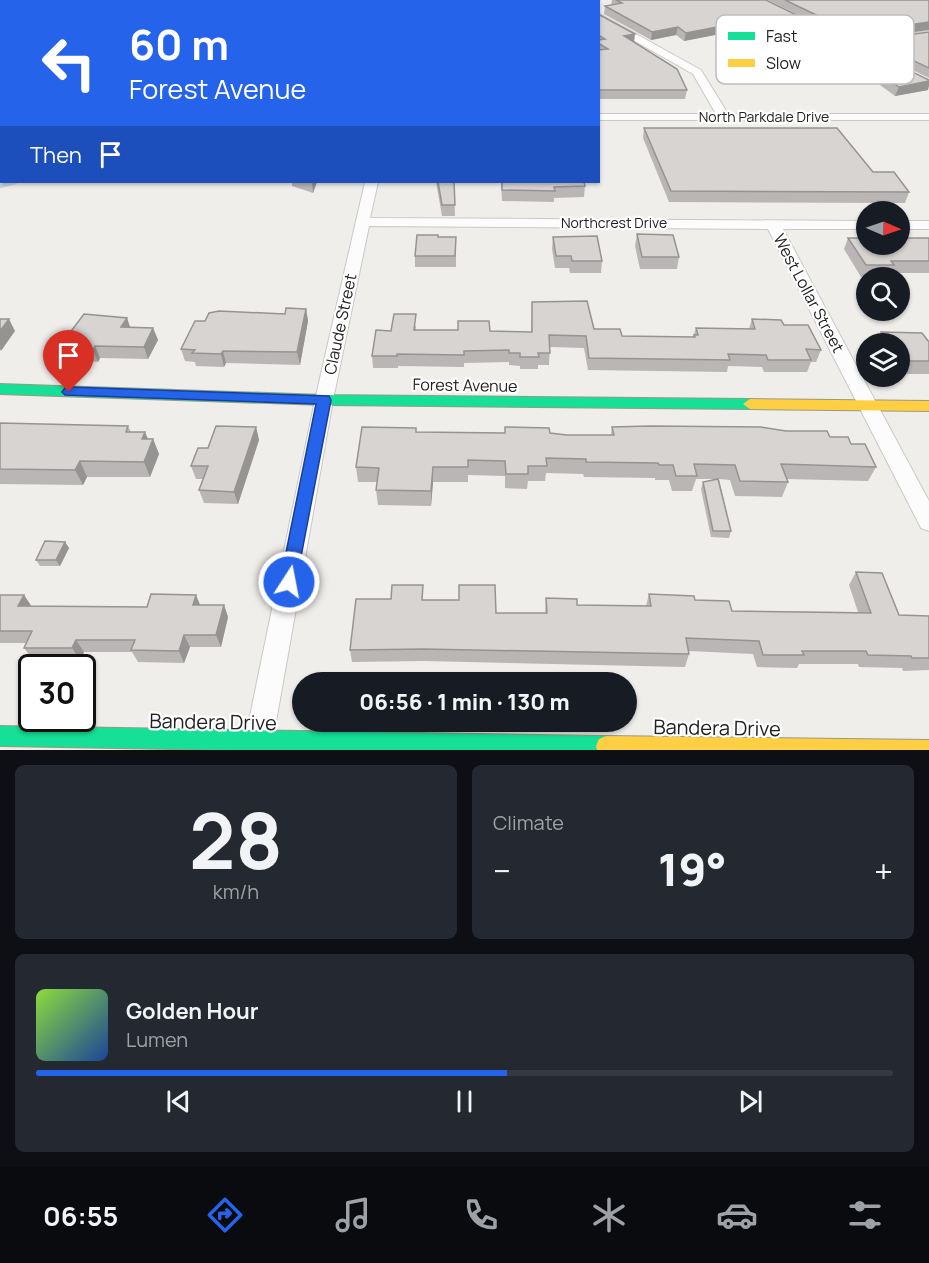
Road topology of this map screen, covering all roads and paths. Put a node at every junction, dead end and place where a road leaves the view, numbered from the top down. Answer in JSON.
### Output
{"nodes":[{"id":1,"x":600,"y":17,"type":"edge"},
{"id":2,"x":929,"y":34,"type":"edge"},
{"id":3,"x":914,"y":36,"type":"edge"},
{"id":4,"x":600,"y":117,"type":"edge"},
{"id":5,"x":724,"y":117,"type":"junction"},
{"id":6,"x":929,"y":117,"type":"edge"},
{"id":7,"x":371,"y":183,"type":"edge"},
{"id":8,"x":362,"y":222,"type":"junction"},
{"id":9,"x":773,"y":224,"type":"junction"},
{"id":10,"x":856,"y":225,"type":"edge"},
{"id":11,"x":910,"y":225,"type":"edge"},
{"id":12,"x":929,"y":225,"type":"edge"},
{"id":13,"x":0,"y":389,"type":"edge"},
{"id":14,"x":324,"y":400,"type":"junction"},
{"id":15,"x":868,"y":406,"type":"junction"},
{"id":16,"x":929,"y":406,"type":"edge"},
{"id":17,"x":929,"y":522,"type":"edge"},
{"id":18,"x":0,"y":736,"type":"edge"},
{"id":19,"x":257,"y":746,"type":"edge"},
{"id":20,"x":929,"y":750,"type":"edge"}],
"edges":[{"from":1,"to":5,"type":"street"},
{"from":2,"to":3,"type":"street"},
{"from":4,"to":5,"type":"street","name":"North Parkdale Drive"},
{"from":5,"to":6,"type":"street","name":"North Parkdale Drive"},
{"from":7,"to":8,"type":"street","name":"Claude Street"},
{"from":8,"to":9,"type":"street","name":"Northcrest Drive"},
{"from":8,"to":14,"type":"street","name":"Claude Street"},
{"from":9,"to":10,"type":"street","name":"Northcrest Drive"},
{"from":9,"to":15,"type":"street","name":"West Lollar Street"},
{"from":11,"to":12,"type":"street"},
{"from":13,"to":14,"type":"street","name":"Forest Avenue"},
{"from":14,"to":15,"type":"street","name":"Forest Avenue"},
{"from":14,"to":19,"type":"street","name":"Claude Street"},
{"from":15,"to":16,"type":"street","name":"Forest Avenue"},
{"from":15,"to":17,"type":"street","name":"West Lollar Street"},
{"from":18,"to":19,"type":"street","name":"Bandera Drive"},
{"from":19,"to":20,"type":"street","name":"Bandera Drive"}]}
